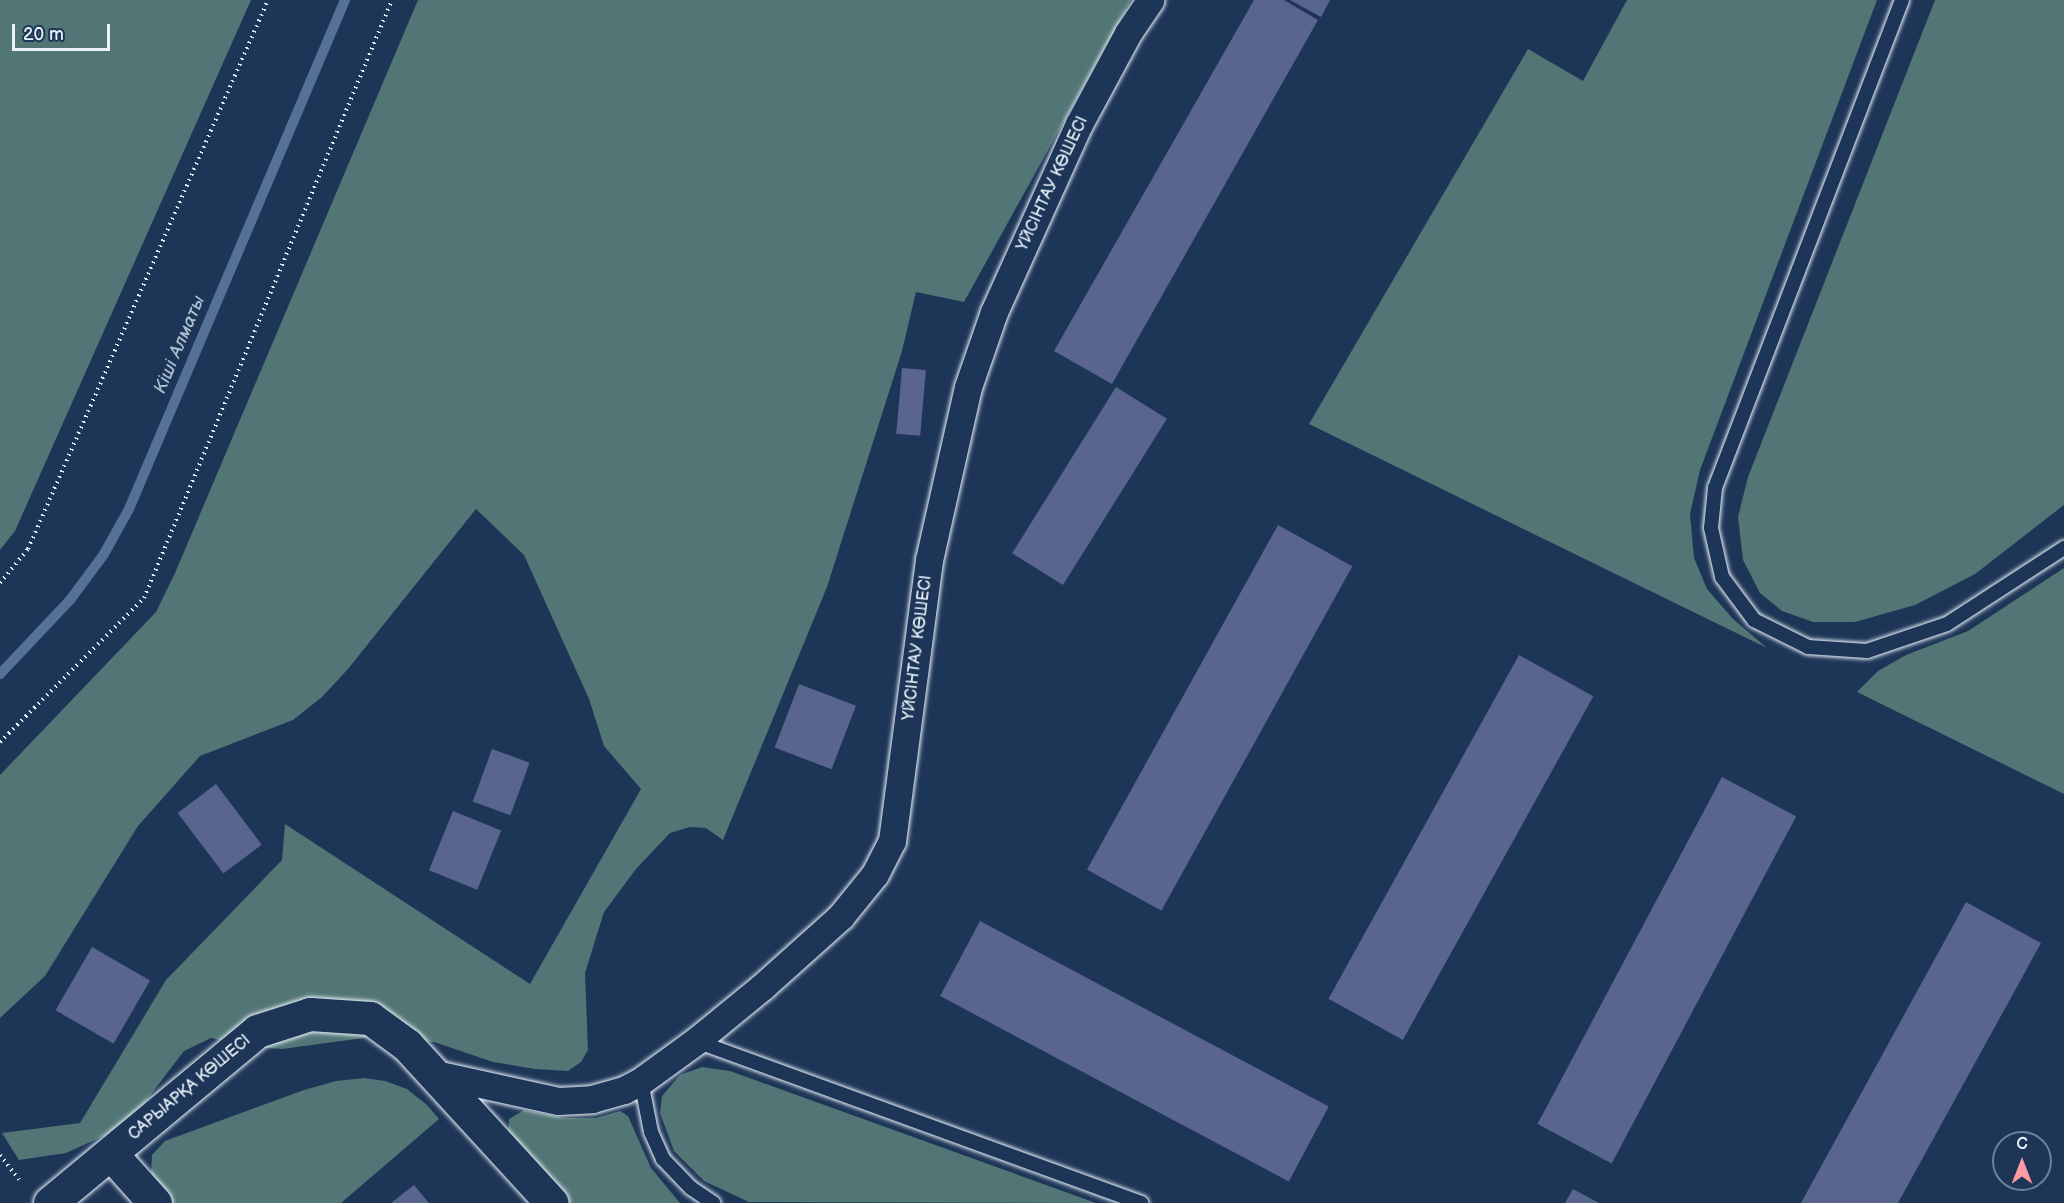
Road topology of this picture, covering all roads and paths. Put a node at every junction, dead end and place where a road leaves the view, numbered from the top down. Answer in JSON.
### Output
{"nodes":[{"id":1,"x":268,"y":0,"type":"edge"},
{"id":2,"x":392,"y":0,"type":"edge"},
{"id":3,"x":1150,"y":0,"type":"edge"},
{"id":4,"x":1902,"y":0,"type":"edge"},
{"id":5,"x":2064,"y":549,"type":"edge"},
{"id":6,"x":0,"y":583,"type":"edge"},
{"id":7,"x":0,"y":742,"type":"edge"},
{"id":8,"x":696,"y":1041,"type":"junction"},
{"id":9,"x":435,"y":1074,"type":"junction"},
{"id":10,"x":641,"y":1081,"type":"junction"},
{"id":11,"x":111,"y":1154,"type":"junction"},
{"id":12,"x":0,"y":1155,"type":"edge"},
{"id":13,"x":19,"y":1179,"type":"dead end"},
{"id":14,"x":50,"y":1203,"type":"edge"},
{"id":15,"x":155,"y":1203,"type":"edge"},
{"id":16,"x":552,"y":1203,"type":"edge"},
{"id":17,"x":713,"y":1203,"type":"edge"},
{"id":18,"x":1141,"y":1203,"type":"edge"}],
"edges":[{"from":1,"to":6,"type":"path"},
{"from":2,"to":7,"type":"path"},
{"from":3,"to":8,"type":"street","name":"ҮЙСІНТАУ КӨШЕСІ"},
{"from":4,"to":5,"type":"lane"},
{"from":8,"to":10,"type":"street","name":"ҮЙСІНТАУ КӨШЕСІ"},
{"from":8,"to":18,"type":"lane"},
{"from":9,"to":10,"type":"street","name":"ҮЙСІНТАУ КӨШЕСІ"},
{"from":9,"to":11,"type":"street","name":"САРЫАРҚА КӨШЕСІ"},
{"from":9,"to":16,"type":"street","name":"САРЫАРҚА КӨШЕСІ"},
{"from":10,"to":17,"type":"lane"},
{"from":11,"to":14,"type":"street","name":"САРЫАРҚА КӨШЕСІ"},
{"from":11,"to":15,"type":"street"},
{"from":12,"to":13,"type":"path"}]}
